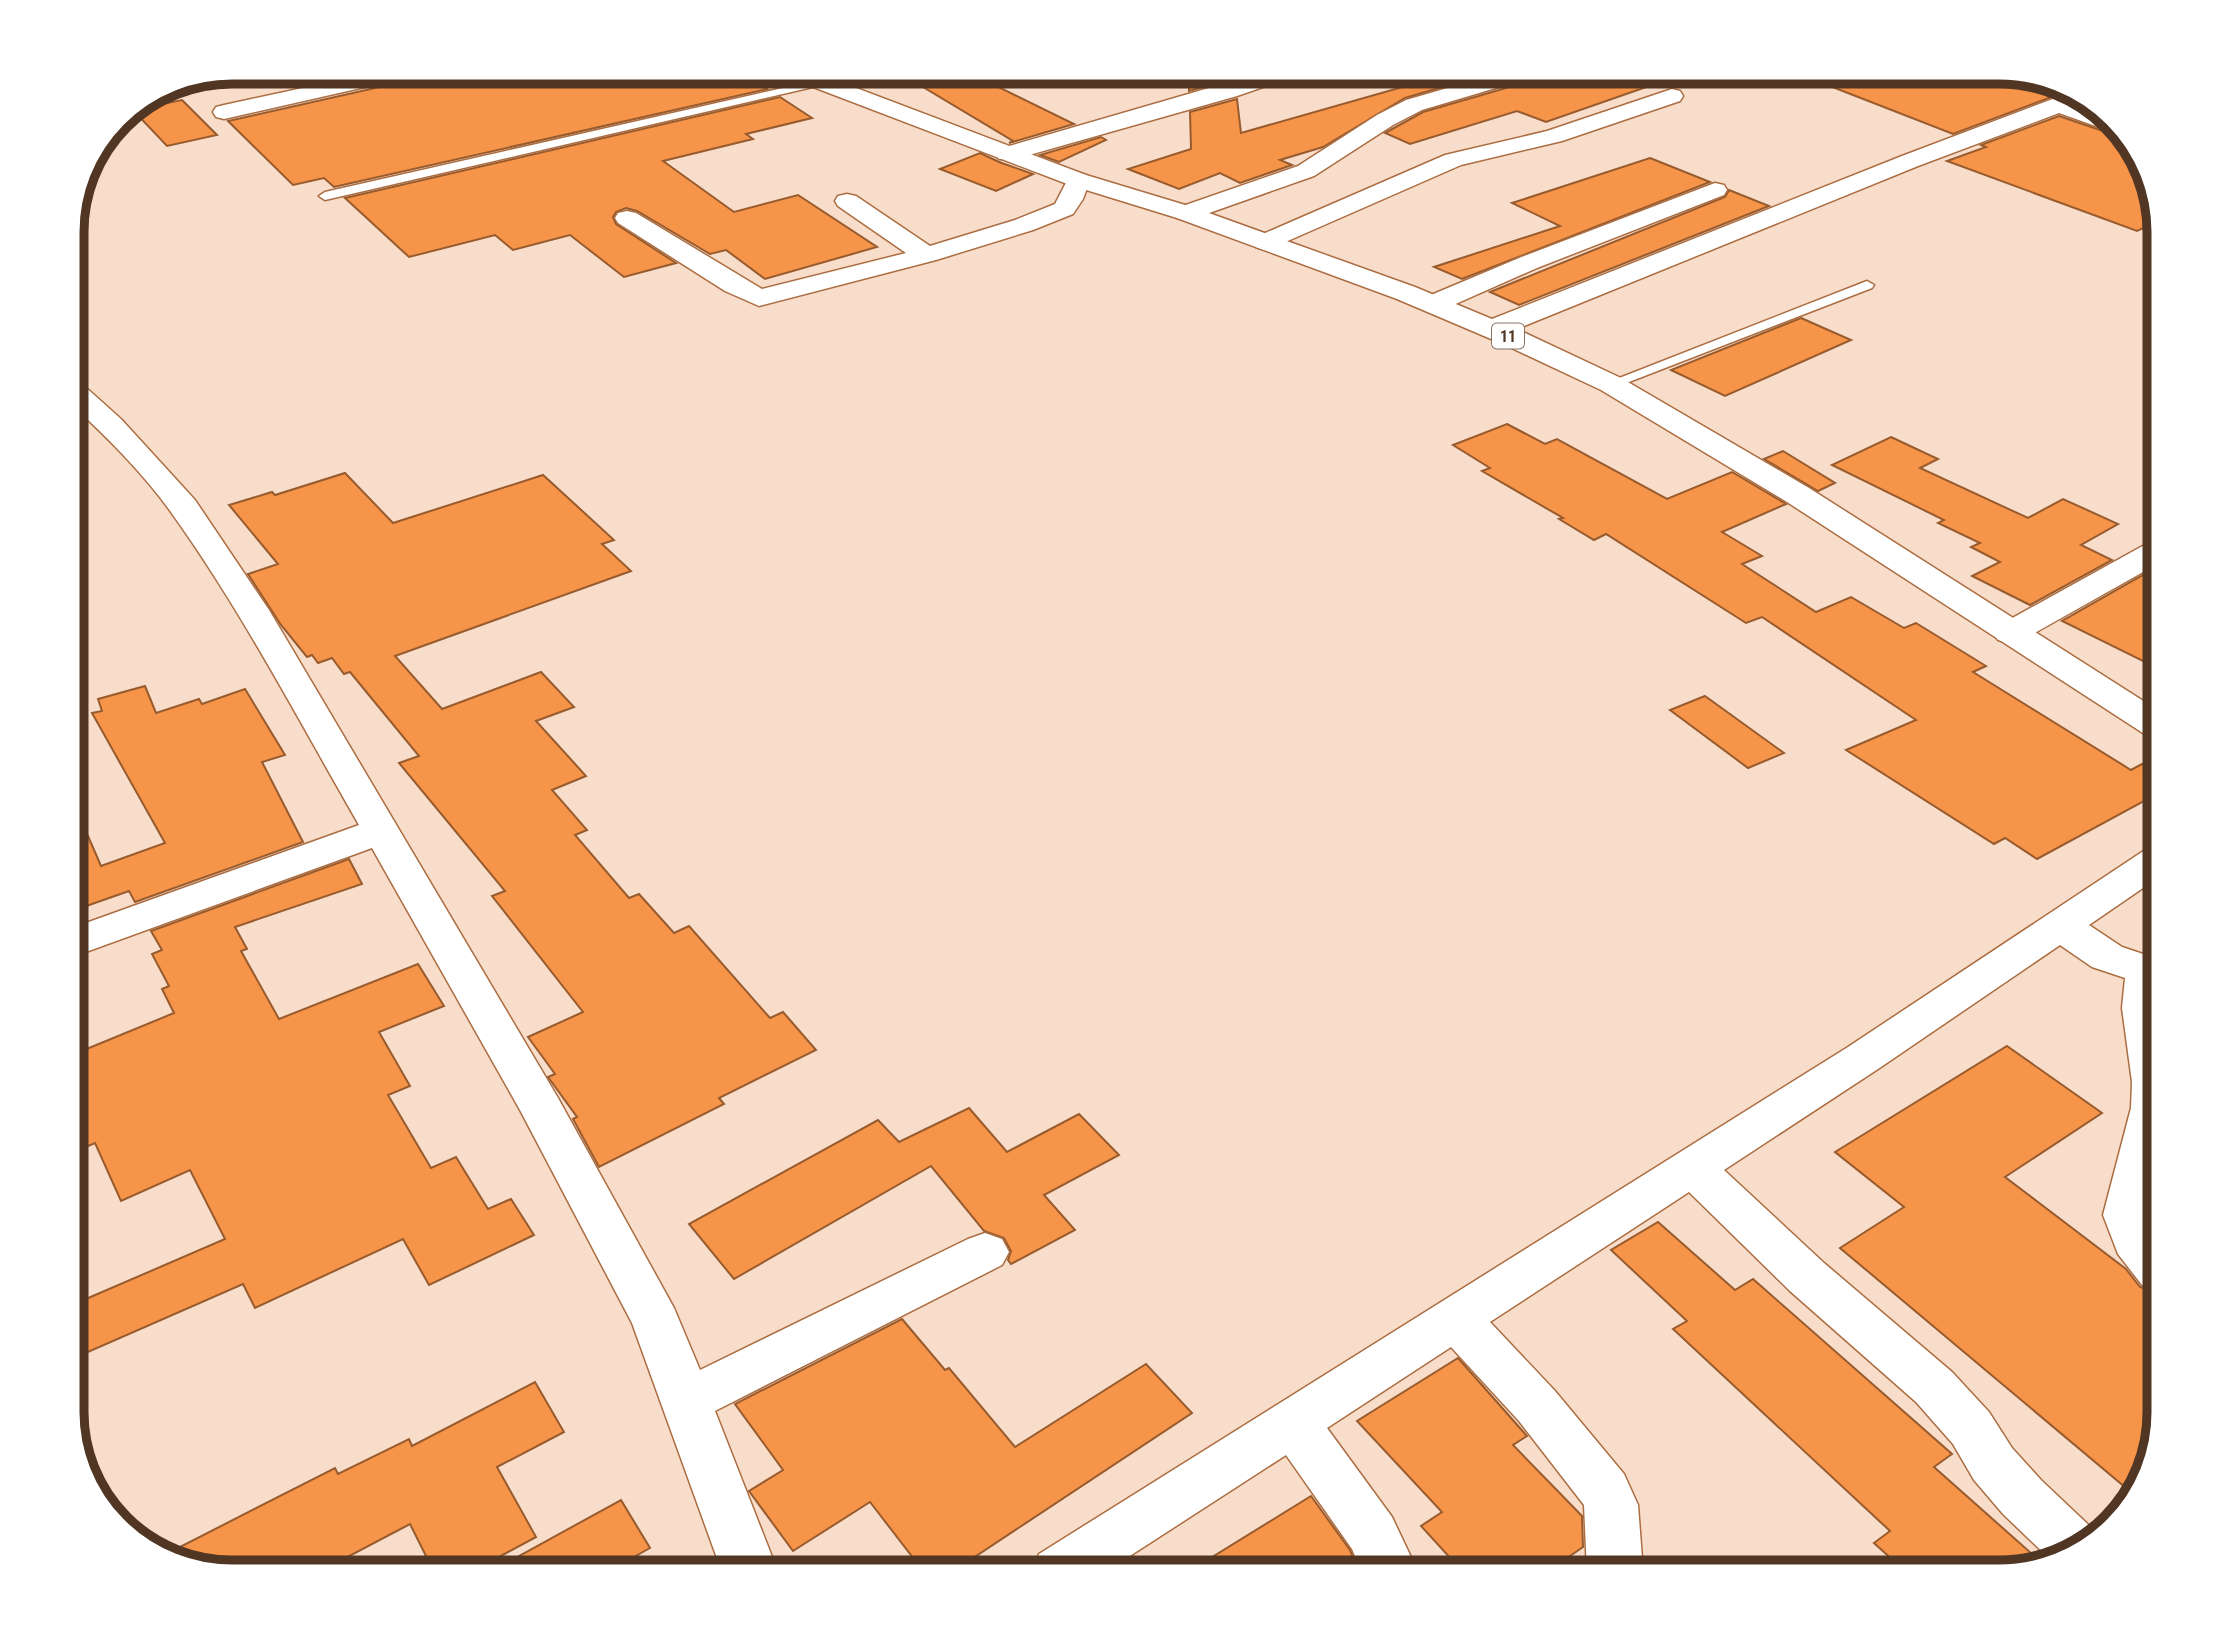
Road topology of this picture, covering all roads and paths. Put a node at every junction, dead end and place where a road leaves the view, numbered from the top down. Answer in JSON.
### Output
{"nodes":[{"id":1,"x":350,"y":84,"type":"edge"},
{"id":2,"x":813,"y":84,"type":"edge"},
{"id":3,"x":827,"y":84,"type":"edge"},
{"id":4,"x":1249,"y":84,"type":"edge"},
{"id":5,"x":1485,"y":84,"type":"edge"},
{"id":6,"x":1672,"y":96,"type":"dead end"},
{"id":7,"x":2068,"y":101,"type":"edge"},
{"id":8,"x":223,"y":112,"type":"dead end"},
{"id":9,"x":1007,"y":154,"type":"junction"},
{"id":10,"x":1078,"y":180,"type":"junction"},
{"id":11,"x":1715,"y":190,"type":"dead end"},
{"id":12,"x":325,"y":196,"type":"dead end"},
{"id":13,"x":847,"y":201,"type":"dead end"},
{"id":14,"x":1186,"y":213,"type":"junction"},
{"id":15,"x":626,"y":218,"type":"dead end"},
{"id":16,"x":1265,"y":242,"type":"junction"},
{"id":17,"x":927,"y":255,"type":"junction"},
{"id":18,"x":1867,"y":285,"type":"dead end"},
{"id":19,"x":1433,"y":304,"type":"junction"},
{"id":20,"x":1492,"y":329,"type":"junction"},
{"id":21,"x":1611,"y":384,"type":"junction"},
{"id":22,"x":84,"y":401,"type":"edge"},
{"id":23,"x":2147,"y":557,"type":"edge"},
{"id":24,"x":2010,"y":633,"type":"junction"},
{"id":25,"x":2147,"y":719,"type":"edge"},
{"id":26,"x":381,"y":831,"type":"junction"},
{"id":27,"x":2147,"y":867,"type":"edge"},
{"id":28,"x":2060,"y":925,"type":"junction"},
{"id":29,"x":84,"y":939,"type":"edge"},
{"id":30,"x":2147,"y":982,"type":"edge"},
{"id":31,"x":2147,"y":1133,"type":"edge"},
{"id":32,"x":1693,"y":1168,"type":"junction"},
{"id":33,"x":985,"y":1252,"type":"dead end"},
{"id":34,"x":2147,"y":1256,"type":"edge"},
{"id":35,"x":1455,"y":1318,"type":"junction"},
{"id":36,"x":686,"y":1401,"type":"junction"},
{"id":37,"x":1293,"y":1422,"type":"junction"},
{"id":38,"x":2070,"y":1542,"type":"edge"},
{"id":39,"x":746,"y":1560,"type":"edge"},
{"id":40,"x":1078,"y":1560,"type":"edge"},
{"id":41,"x":1385,"y":1560,"type":"edge"},
{"id":42,"x":1614,"y":1560,"type":"edge"}],
"edges":[{"from":1,"to":8,"type":"main road"},
{"from":2,"to":12,"type":"lane"},
{"from":3,"to":9,"type":"main road","number":"11"},
{"from":4,"to":9,"type":"main road"},
{"from":5,"to":14,"type":"main road"},
{"from":6,"to":16,"type":"main road"},
{"from":7,"to":20,"type":"main road"},
{"from":9,"to":10,"type":"main road","number":"11"},
{"from":10,"to":14,"type":"main road","number":"11"},
{"from":10,"to":17,"type":"main road"},
{"from":11,"to":19,"type":"main road"},
{"from":13,"to":17,"type":"main road"},
{"from":14,"to":16,"type":"main road","number":"11"},
{"from":15,"to":17,"type":"main road"},
{"from":16,"to":19,"type":"main road","number":"11"},
{"from":18,"to":21,"type":"lane"},
{"from":19,"to":20,"type":"main road","number":"11"},
{"from":20,"to":21,"type":"main road","number":"11"},
{"from":21,"to":24,"type":"main road","number":"11"},
{"from":22,"to":26,"type":"main road"},
{"from":23,"to":24,"type":"main road"},
{"from":24,"to":25,"type":"main road","number":"11"},
{"from":26,"to":29,"type":"main road"},
{"from":26,"to":36,"type":"main road"},
{"from":27,"to":28,"type":"main road"},
{"from":28,"to":30,"type":"main road"},
{"from":28,"to":32,"type":"main road"},
{"from":31,"to":34,"type":"main road"},
{"from":32,"to":35,"type":"main road"},
{"from":32,"to":38,"type":"main road"},
{"from":33,"to":36,"type":"main road"},
{"from":35,"to":37,"type":"main road"},
{"from":35,"to":42,"type":"main road"},
{"from":36,"to":39,"type":"main road"},
{"from":37,"to":40,"type":"main road"},
{"from":37,"to":41,"type":"main road"}]}
